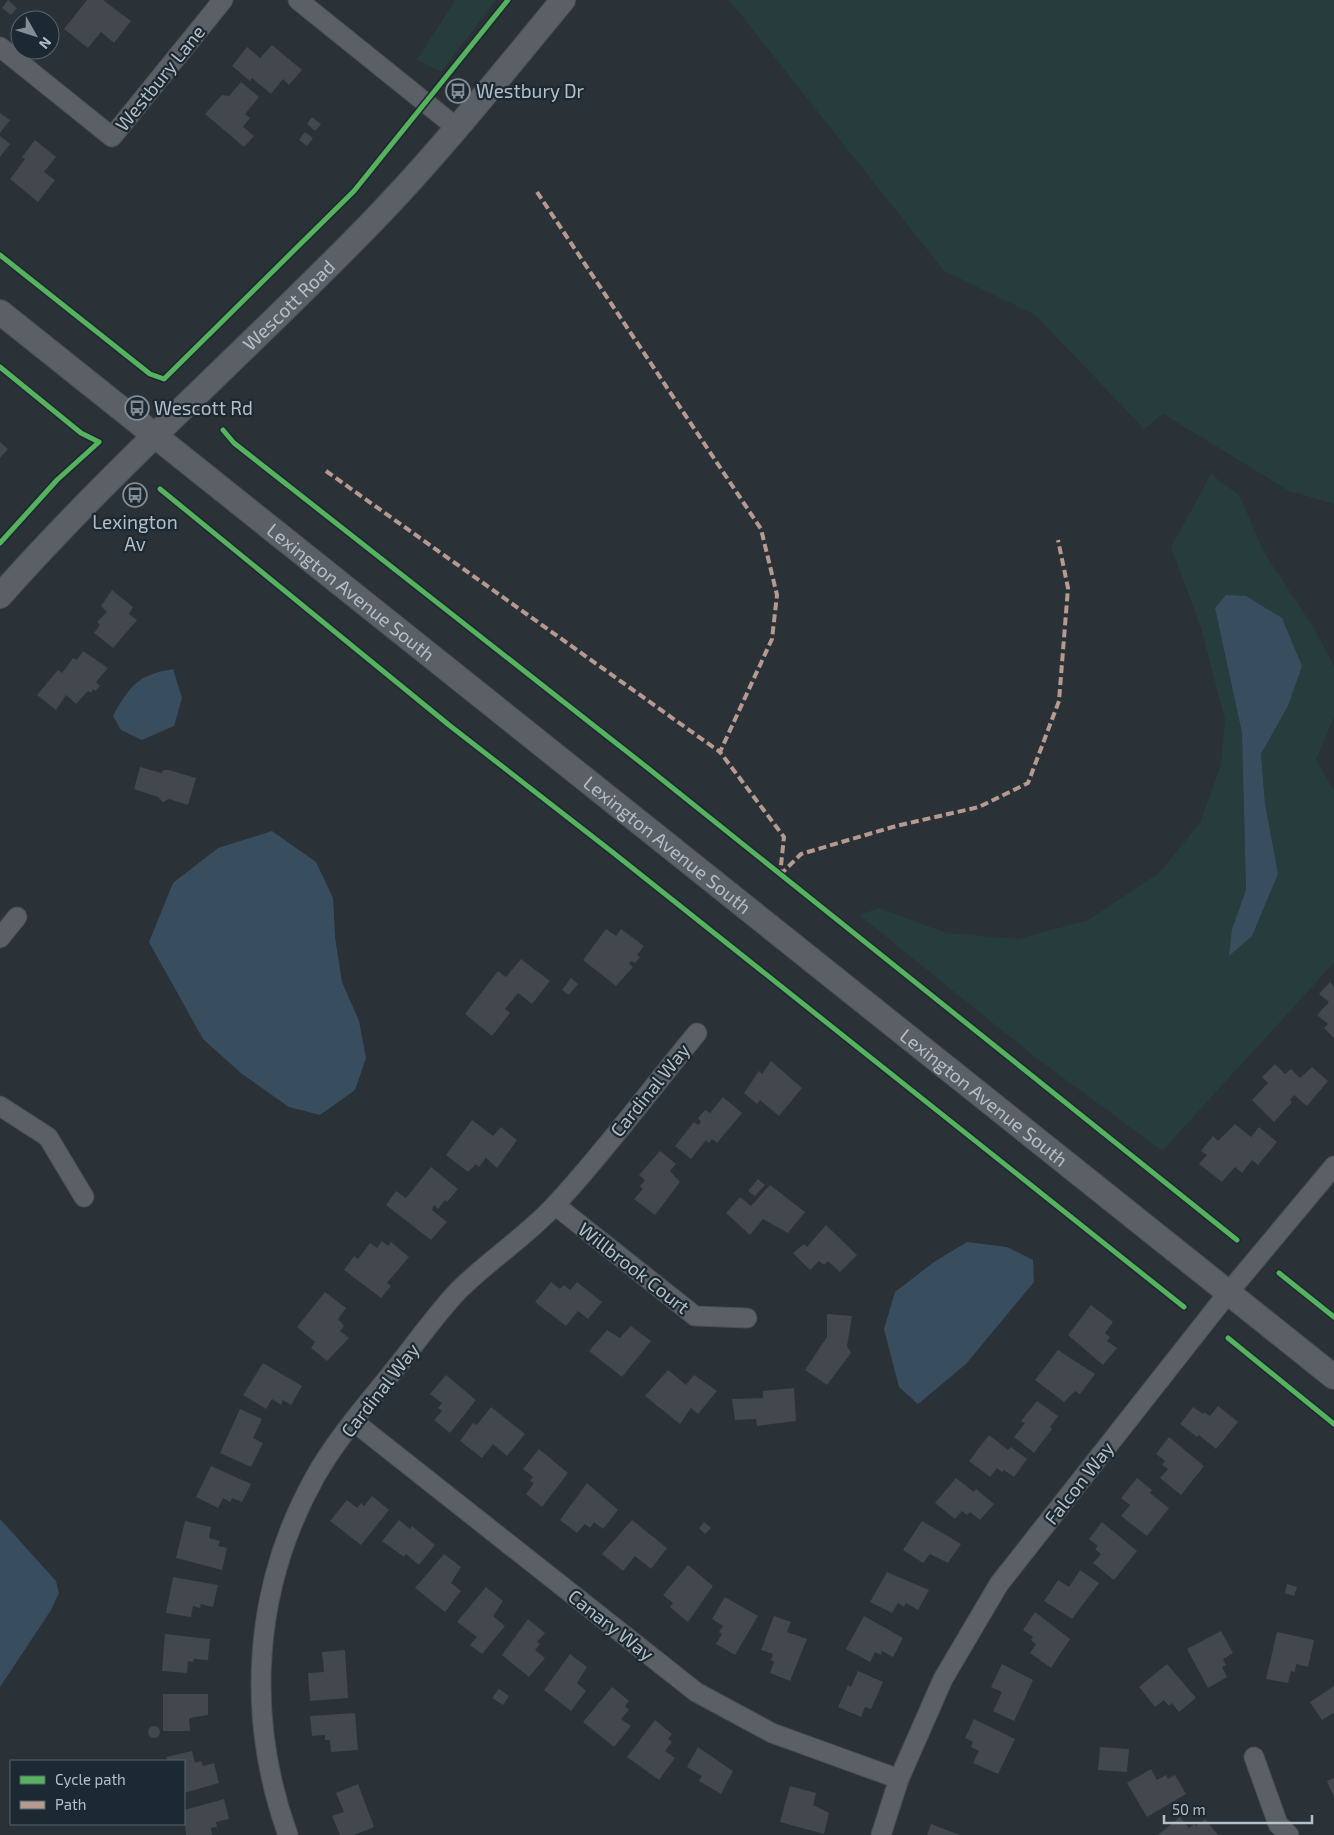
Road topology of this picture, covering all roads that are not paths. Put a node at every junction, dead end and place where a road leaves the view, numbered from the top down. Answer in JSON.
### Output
{"nodes":[{"id":1,"x":223,"y":0,"type":"edge"},
{"id":2,"x":298,"y":0,"type":"edge"},
{"id":3,"x":563,"y":0,"type":"edge"},
{"id":4,"x":0,"y":47,"type":"edge"},
{"id":5,"x":457,"y":128,"type":"junction"},
{"id":6,"x":0,"y":312,"type":"edge"},
{"id":7,"x":154,"y":437,"type":"junction"},
{"id":8,"x":0,"y":596,"type":"edge"},
{"id":9,"x":17,"y":917,"type":"dead end"},
{"id":10,"x":0,"y":938,"type":"edge"},
{"id":11,"x":697,"y":1033,"type":"dead end"},
{"id":12,"x":0,"y":1106,"type":"edge"},
{"id":13,"x":1334,"y":1166,"type":"edge"},
{"id":14,"x":84,"y":1197,"type":"dead end"},
{"id":15,"x":555,"y":1206,"type":"junction"},
{"id":16,"x":1228,"y":1293,"type":"junction"},
{"id":17,"x":747,"y":1318,"type":"dead end"},
{"id":18,"x":1334,"y":1377,"type":"edge"},
{"id":19,"x":353,"y":1421,"type":"junction"},
{"id":20,"x":1254,"y":1757,"type":"dead end"},
{"id":21,"x":899,"y":1779,"type":"junction"},
{"id":22,"x":288,"y":1835,"type":"edge"},
{"id":23,"x":881,"y":1835,"type":"edge"},
{"id":24,"x":1288,"y":1835,"type":"edge"}],
"edges":[{"from":1,"to":4,"type":"street","name":"Westbury Lane"},
{"from":2,"to":5,"type":"street"},
{"from":3,"to":5,"type":"street","name":"Wescott Road"},
{"from":5,"to":7,"type":"street","name":"Wescott Road"},
{"from":6,"to":7,"type":"street","name":"Lexington Avenue South"},
{"from":7,"to":8,"type":"street","name":"Wescott Road"},
{"from":7,"to":16,"type":"street","name":"Lexington Avenue South"},
{"from":9,"to":10,"type":"street"},
{"from":11,"to":15,"type":"street","name":"Cardinal Way"},
{"from":12,"to":14,"type":"street"},
{"from":13,"to":16,"type":"street","name":"Falcon Way"},
{"from":15,"to":17,"type":"street","name":"Willbrook Court"},
{"from":15,"to":19,"type":"street","name":"Cardinal Way"},
{"from":16,"to":18,"type":"street","name":"Lexington Avenue South"},
{"from":16,"to":21,"type":"street","name":"Falcon Way"},
{"from":19,"to":21,"type":"street","name":"Canary Way"},
{"from":19,"to":22,"type":"street","name":"Cardinal Way"},
{"from":20,"to":24,"type":"street"},
{"from":21,"to":23,"type":"street","name":"Falcon Way"}]}
